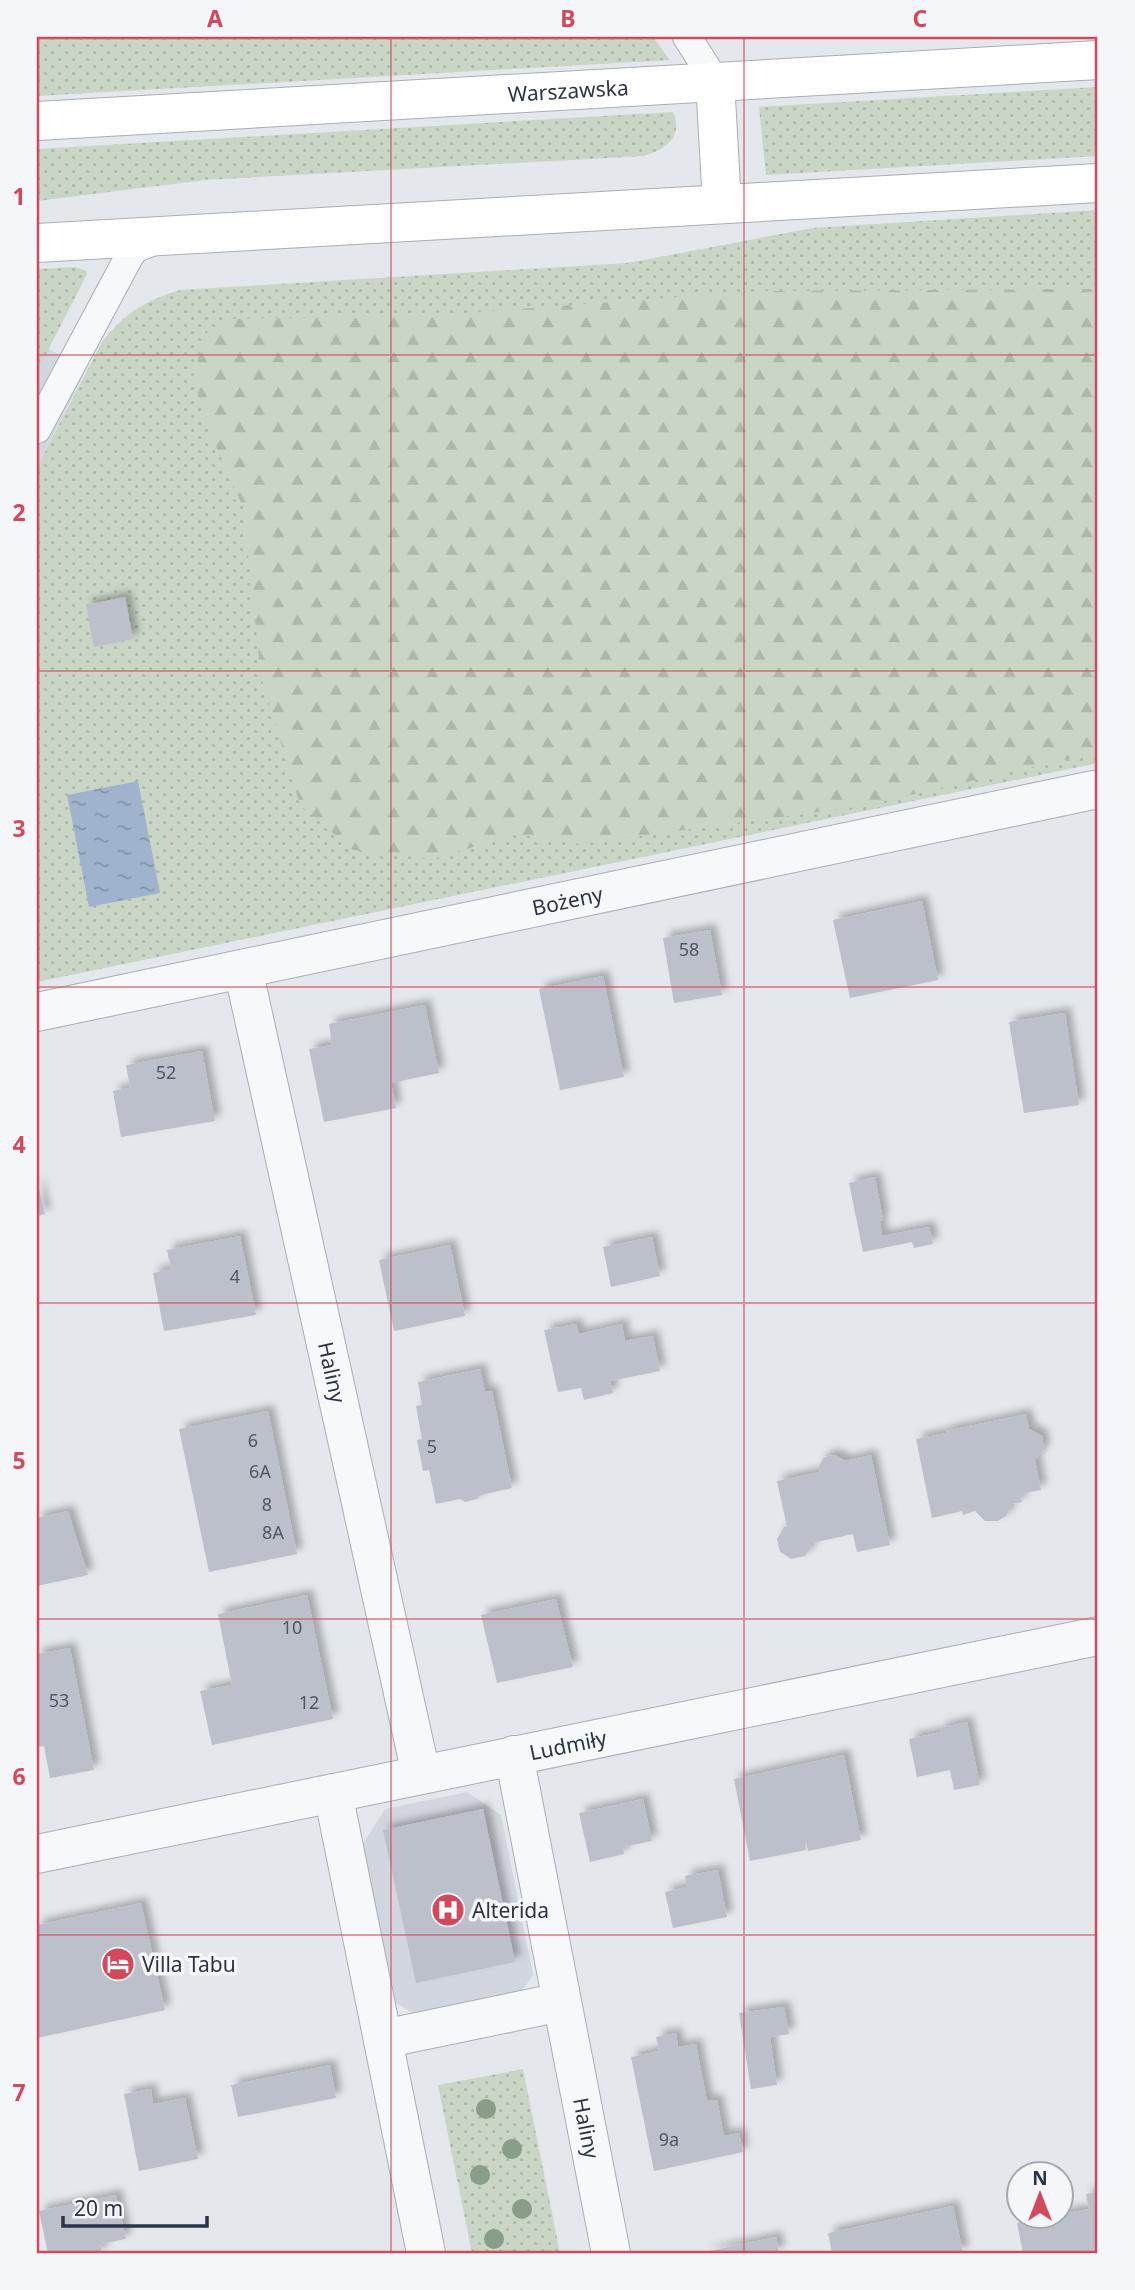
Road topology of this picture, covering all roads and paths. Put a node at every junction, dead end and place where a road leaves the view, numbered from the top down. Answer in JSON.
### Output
{"nodes":[{"id":1,"x":687,"y":37,"type":"edge"},
{"id":2,"x":1098,"y":60,"type":"edge"},
{"id":3,"x":715,"y":81,"type":"junction"},
{"id":4,"x":37,"y":121,"type":"edge"},
{"id":5,"x":1098,"y":183,"type":"edge"},
{"id":6,"x":722,"y":204,"type":"junction"},
{"id":7,"x":172,"y":236,"type":"junction"},
{"id":8,"x":37,"y":243,"type":"edge"},
{"id":9,"x":37,"y":429,"type":"edge"},
{"id":10,"x":1098,"y":789,"type":"edge"},
{"id":11,"x":243,"y":969,"type":"junction"},
{"id":12,"x":37,"y":1012,"type":"edge"},
{"id":13,"x":1098,"y":1636,"type":"edge"},
{"id":14,"x":514,"y":1755,"type":"junction"},
{"id":15,"x":421,"y":1774,"type":"junction"},
{"id":16,"x":333,"y":1793,"type":"junction"},
{"id":17,"x":37,"y":1854,"type":"edge"},
{"id":18,"x":561,"y":2002,"type":"junction"},
{"id":19,"x":383,"y":2039,"type":"junction"},
{"id":20,"x":426,"y":2253,"type":"edge"},
{"id":21,"x":611,"y":2253,"type":"edge"}],
"edges":[{"from":1,"to":3,"type":"lane"},
{"from":2,"to":3,"type":"main road","name":"Warszawska"},
{"from":3,"to":4,"type":"main road","name":"Warszawska"},
{"from":3,"to":6,"type":"main road"},
{"from":5,"to":6,"type":"main road"},
{"from":6,"to":7,"type":"main road"},
{"from":7,"to":8,"type":"main road"},
{"from":7,"to":9,"type":"lane"},
{"from":10,"to":11,"type":"street","name":"Bożeny"},
{"from":11,"to":12,"type":"street","name":"Bożeny"},
{"from":11,"to":15,"type":"street","name":"Haliny"},
{"from":13,"to":14,"type":"street","name":"Ludmiły"},
{"from":14,"to":15,"type":"street","name":"Ludmiły"},
{"from":14,"to":18,"type":"street","name":"Haliny"},
{"from":15,"to":16,"type":"street","name":"Ludmiły"},
{"from":16,"to":17,"type":"street","name":"Ludmiły"},
{"from":16,"to":19,"type":"street"},
{"from":18,"to":19,"type":"street"},
{"from":18,"to":21,"type":"street","name":"Haliny"},
{"from":19,"to":20,"type":"street"}]}
